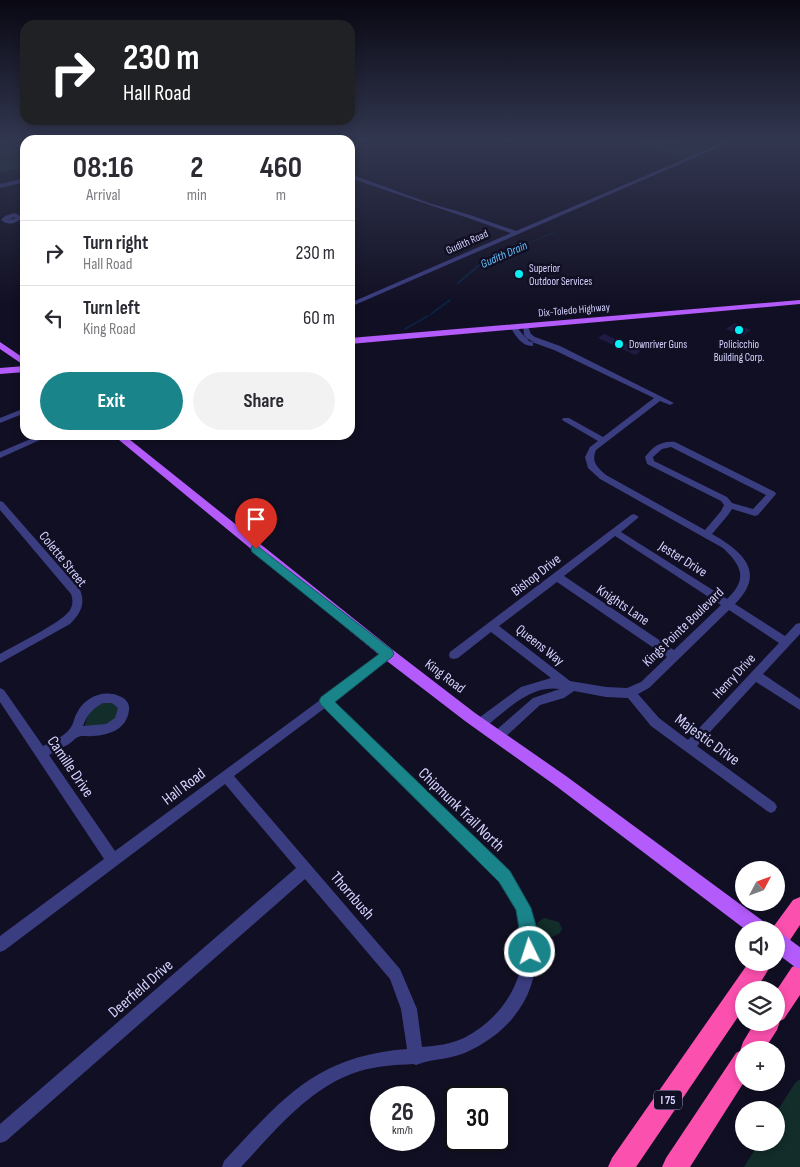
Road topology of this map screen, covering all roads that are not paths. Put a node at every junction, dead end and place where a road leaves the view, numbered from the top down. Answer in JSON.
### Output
{"nodes":[{"id":1,"x":404,"y":195,"type":"edge"},
{"id":2,"x":603,"y":195,"type":"edge"},
{"id":3,"x":512,"y":234,"type":"junction"},
{"id":4,"x":800,"y":302,"type":"edge"},
{"id":5,"x":355,"y":303,"type":"edge"},
{"id":6,"x":525,"y":325,"type":"junction"},
{"id":7,"x":513,"y":326,"type":"junction"},
{"id":8,"x":355,"y":340,"type":"edge"},
{"id":9,"x":0,"y":345,"type":"edge"},
{"id":10,"x":552,"y":348,"type":"junction"},
{"id":11,"x":20,"y":359,"type":"edge"},
{"id":12,"x":20,"y":369,"type":"edge"},
{"id":13,"x":0,"y":371,"type":"edge"},
{"id":14,"x":659,"y":398,"type":"junction"},
{"id":15,"x":670,"y":403,"type":"dead end"},
{"id":16,"x":20,"y":412,"type":"edge"},
{"id":17,"x":566,"y":420,"type":"dead end"},
{"id":18,"x":0,"y":421,"type":"edge"},
{"id":19,"x":35,"y":440,"type":"edge"},
{"id":20,"x":124,"y":440,"type":"edge"},
{"id":21,"x":604,"y":441,"type":"junction"},
{"id":22,"x":0,"y":455,"type":"edge"},
{"id":23,"x":0,"y":504,"type":"edge"},
{"id":24,"x":729,"y":505,"type":"junction"},
{"id":25,"x":634,"y":517,"type":"dead end"},
{"id":26,"x":615,"y":532,"type":"junction"},
{"id":27,"x":707,"y":534,"type":"junction"},
{"id":28,"x":556,"y":576,"type":"junction"},
{"id":29,"x":729,"y":604,"type":"junction"},
{"id":30,"x":492,"y":626,"type":"junction"},
{"id":31,"x":800,"y":627,"type":"edge"},
{"id":32,"x":786,"y":642,"type":"junction"},
{"id":33,"x":388,"y":654,"type":"junction"},
{"id":34,"x":454,"y":654,"type":"dead end"},
{"id":35,"x":675,"y":657,"type":"junction"},
{"id":36,"x":0,"y":659,"type":"edge"},
{"id":37,"x":755,"y":675,"type":"junction"},
{"id":38,"x":571,"y":687,"type":"junction"},
{"id":39,"x":630,"y":692,"type":"junction"},
{"id":40,"x":0,"y":693,"type":"edge"},
{"id":41,"x":326,"y":701,"type":"junction"},
{"id":42,"x":800,"y":705,"type":"edge"},
{"id":43,"x":480,"y":724,"type":"junction"},
{"id":44,"x":76,"y":731,"type":"dead end"},
{"id":45,"x":498,"y":736,"type":"junction"},
{"id":46,"x":690,"y":746,"type":"junction"},
{"id":47,"x":42,"y":753,"type":"junction"},
{"id":48,"x":226,"y":776,"type":"junction"},
{"id":49,"x":771,"y":807,"type":"dead end"},
{"id":50,"x":113,"y":860,"type":"junction"},
{"id":51,"x":306,"y":868,"type":"junction"},
{"id":52,"x":800,"y":906,"type":"edge"},
{"id":53,"x":749,"y":921,"type":"edge"},
{"id":54,"x":785,"y":928,"type":"edge"},
{"id":55,"x":0,"y":945,"type":"edge"},
{"id":56,"x":785,"y":948,"type":"edge"},
{"id":57,"x":800,"y":959,"type":"edge"},
{"id":58,"x":756,"y":971,"type":"edge"},
{"id":59,"x":800,"y":975,"type":"edge"},
{"id":60,"x":785,"y":998,"type":"edge"},
{"id":61,"x":416,"y":1056,"type":"junction"},
{"id":62,"x":735,"y":1075,"type":"edge"},
{"id":63,"x":0,"y":1135,"type":"edge"},
{"id":64,"x":230,"y":1167,"type":"edge"},
{"id":65,"x":622,"y":1167,"type":"edge"},
{"id":66,"x":675,"y":1167,"type":"edge"}],
"edges":[{"from":1,"to":3,"type":"street"},
{"from":2,"to":3,"type":"street","name":"Gudith Road"},
{"from":3,"to":5,"type":"street","name":"Gudith Road"},
{"from":4,"to":6,"type":"main road","name":"Dix-Toledo Highway"},
{"from":6,"to":7,"type":"main road","name":"Dix-Toledo Highway"},
{"from":6,"to":10,"type":"street"},
{"from":7,"to":8,"type":"main road","name":"Dix-Toledo Highway"},
{"from":7,"to":10,"type":"street"},
{"from":9,"to":11,"type":"main road"},
{"from":10,"to":14,"type":"street"},
{"from":12,"to":13,"type":"main road"},
{"from":14,"to":15,"type":"street"},
{"from":14,"to":21,"type":"street","name":"Kings Pointe Boulevard"},
{"from":16,"to":18,"type":"street"},
{"from":17,"to":21,"type":"street"},
{"from":19,"to":22,"type":"street"},
{"from":20,"to":33,"type":"main road","name":"King Road"},
{"from":21,"to":27,"type":"street","name":"Kings Pointe Boulevard"},
{"from":23,"to":36,"type":"street","name":"Colette Street"},
{"from":24,"to":24,"type":"street"},
{"from":24,"to":27,"type":"street"},
{"from":25,"to":26,"type":"street","name":"Bishop Drive"},
{"from":26,"to":28,"type":"street","name":"Bishop Drive"},
{"from":26,"to":29,"type":"street","name":"Jester Drive"},
{"from":27,"to":29,"type":"street","name":"Kings Pointe Boulevard"},
{"from":28,"to":30,"type":"street","name":"Bishop Drive"},
{"from":28,"to":35,"type":"street","name":"Knights Lane"},
{"from":29,"to":32,"type":"street","name":"Jester Drive"},
{"from":29,"to":35,"type":"street","name":"Kings Pointe Boulevard"},
{"from":30,"to":34,"type":"street","name":"Bishop Drive"},
{"from":30,"to":38,"type":"street","name":"Queens Way"},
{"from":31,"to":32,"type":"street","name":"Henry Drive"},
{"from":32,"to":37,"type":"street","name":"Henry Drive"},
{"from":33,"to":41,"type":"street","name":"Hall Road"},
{"from":33,"to":43,"type":"main road","name":"King Road"},
{"from":35,"to":39,"type":"street","name":"Kings Pointe Boulevard"},
{"from":37,"to":42,"type":"street"},
{"from":37,"to":46,"type":"street","name":"Henry Drive"},
{"from":38,"to":39,"type":"street"},
{"from":38,"to":43,"type":"street"},
{"from":38,"to":45,"type":"street"},
{"from":39,"to":46,"type":"street","name":"Majestic Drive"},
{"from":40,"to":47,"type":"street","name":"Camille Drive"},
{"from":41,"to":48,"type":"street","name":"Hall Road"},
{"from":41,"to":61,"type":"street","name":"Chipmunk Trail North"},
{"from":43,"to":45,"type":"main road","name":"King Road"},
{"from":44,"to":47,"type":"street"},
{"from":45,"to":53,"type":"main road","name":"King Road"},
{"from":46,"to":49,"type":"street","name":"Majestic Drive"},
{"from":47,"to":50,"type":"street","name":"Camille Drive"},
{"from":48,"to":50,"type":"street","name":"Hall Road"},
{"from":48,"to":51,"type":"street","name":"Thornbush"},
{"from":50,"to":55,"type":"street","name":"Hall Road"},
{"from":51,"to":61,"type":"street","name":"Thornbush"},
{"from":51,"to":63,"type":"street","name":"Deerfield Drive"},
{"from":52,"to":54,"type":"highway"},
{"from":56,"to":57,"type":"main road","bridge":true},
{"from":58,"to":65,"type":"highway","number":"I 75"},
{"from":59,"to":60,"type":"highway"},
{"from":61,"to":64,"type":"street","name":"Chipmunk Trail North"},
{"from":62,"to":66,"type":"highway"}]}
